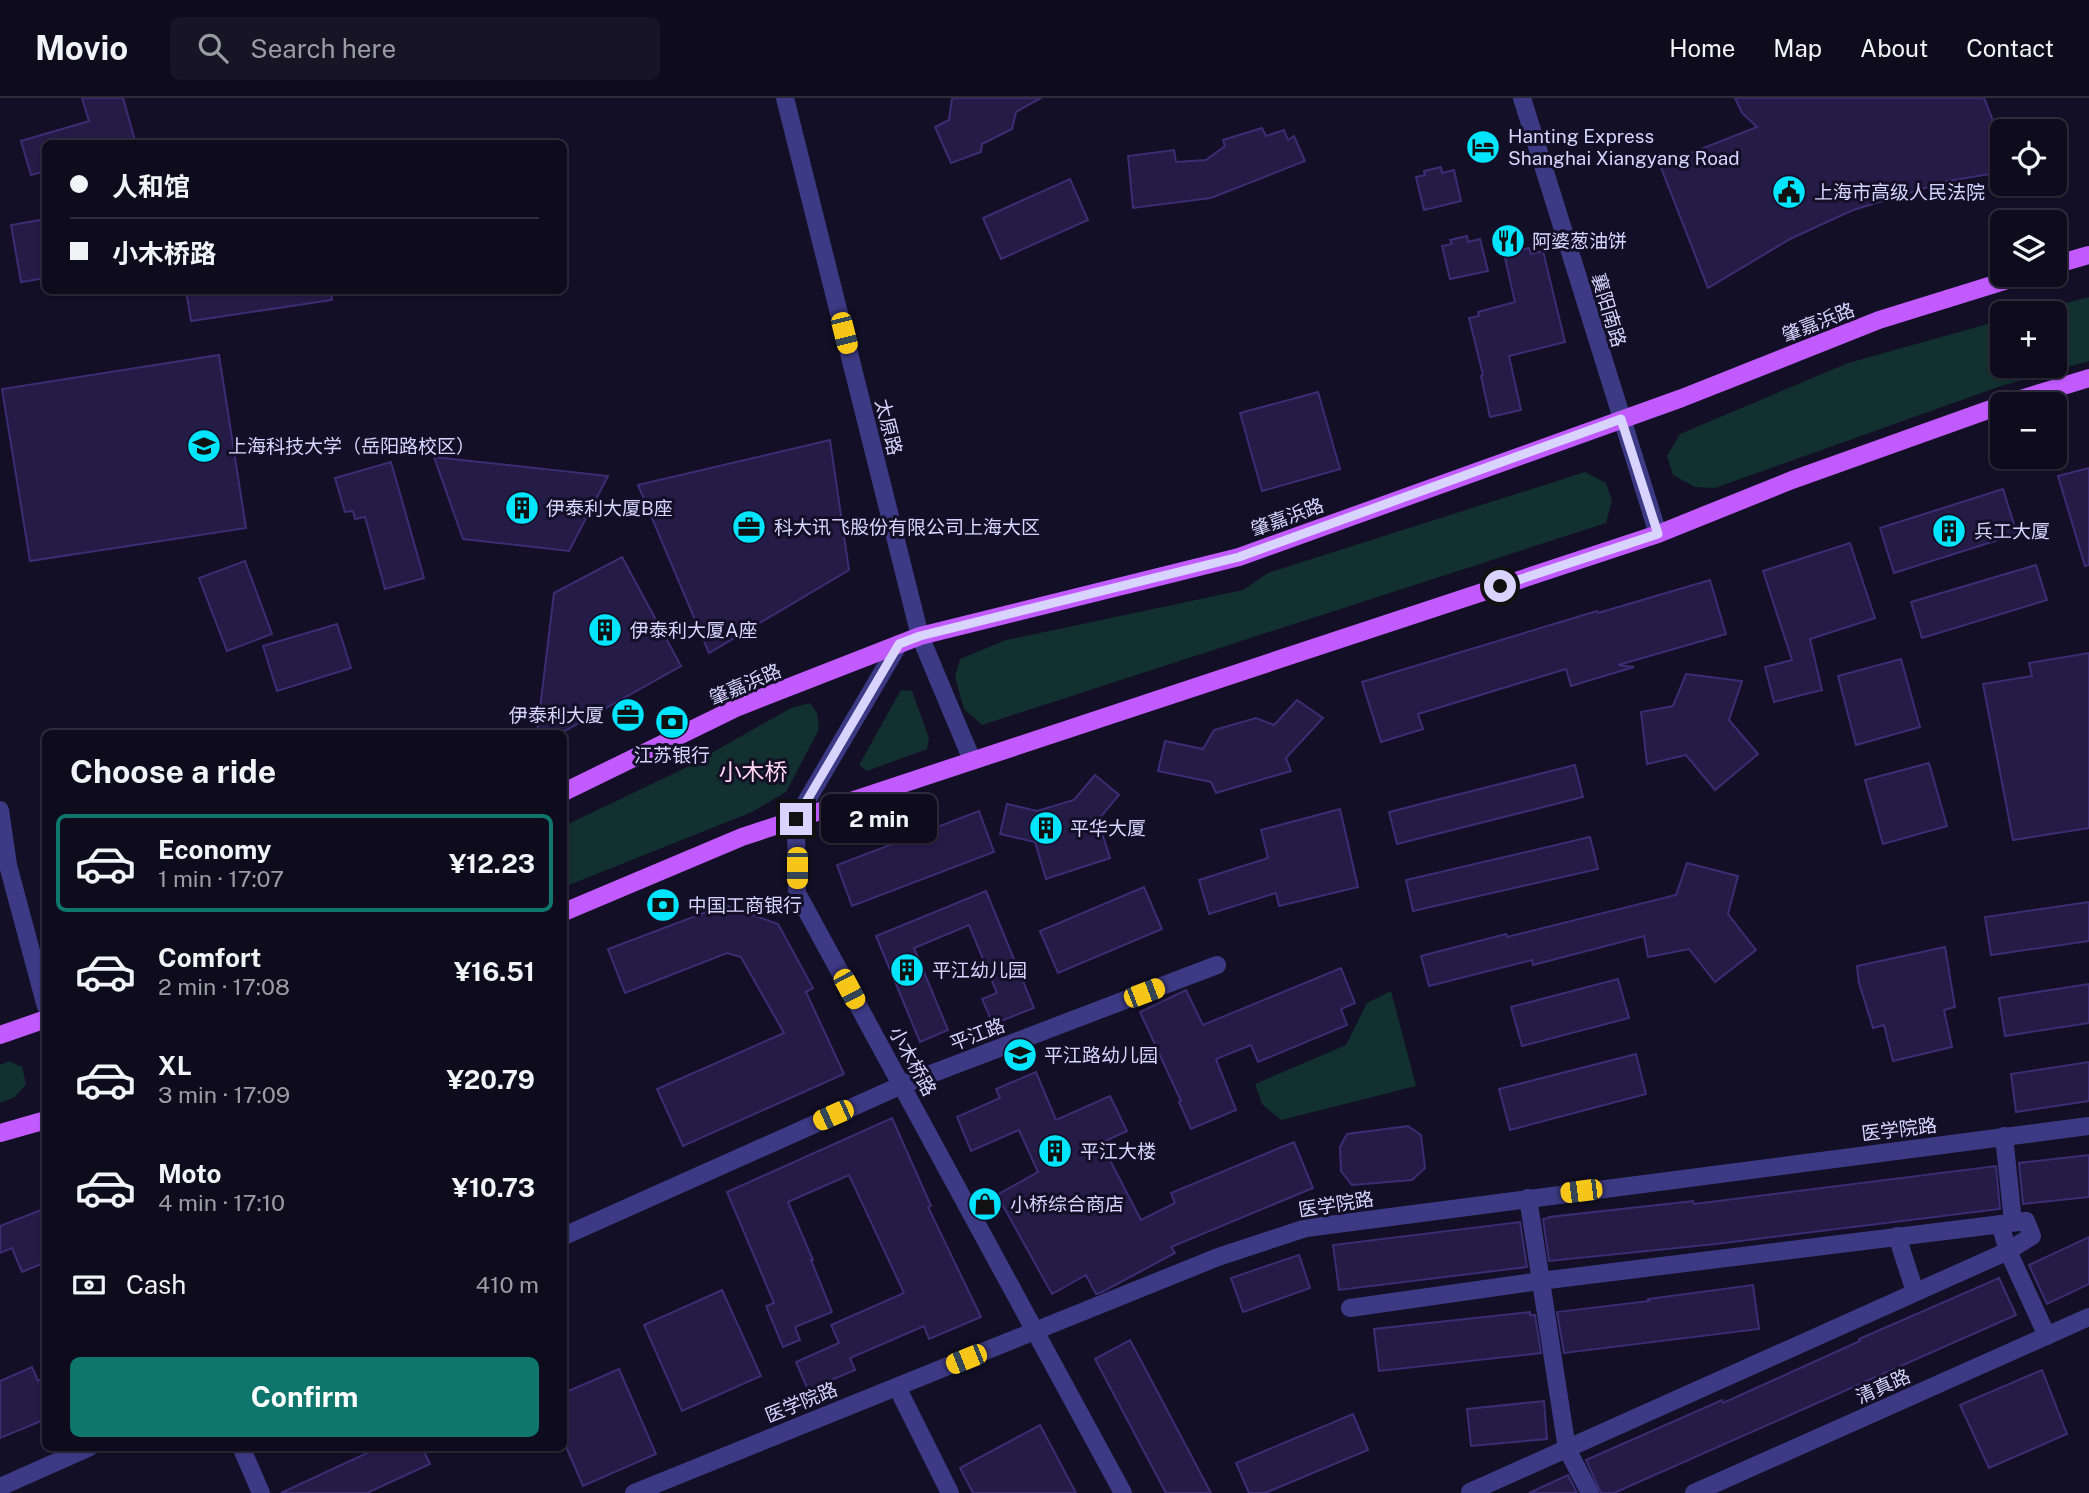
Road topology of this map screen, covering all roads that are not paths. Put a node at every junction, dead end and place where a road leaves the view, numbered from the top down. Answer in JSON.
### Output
{"nodes":[{"id":1,"x":785,"y":98,"type":"edge"},
{"id":2,"x":1522,"y":98,"type":"edge"},
{"id":3,"x":2089,"y":255,"type":"edge"},
{"id":4,"x":2067,"y":261,"type":"edge"},
{"id":5,"x":1990,"y":286,"type":"edge"},
{"id":6,"x":2089,"y":378,"type":"edge"},
{"id":7,"x":2044,"y":392,"type":"edge"},
{"id":8,"x":1990,"y":410,"type":"edge"},
{"id":9,"x":1621,"y":419,"type":"junction"},
{"id":10,"x":1658,"y":534,"type":"junction"},
{"id":11,"x":920,"y":636,"type":"junction"},
{"id":12,"x":899,"y":644,"type":"junction"},
{"id":13,"x":972,"y":760,"type":"junction"},
{"id":14,"x":567,"y":791,"type":"edge"},
{"id":15,"x":0,"y":810,"type":"edge"},
{"id":16,"x":796,"y":819,"type":"junction"},
{"id":17,"x":567,"y":911,"type":"edge"},
{"id":18,"x":1217,"y":965,"type":"dead end"},
{"id":19,"x":42,"y":992,"type":"edge"},
{"id":20,"x":42,"y":1021,"type":"edge"},
{"id":21,"x":0,"y":1035,"type":"edge"},
{"id":22,"x":902,"y":1085,"type":"junction"},
{"id":23,"x":42,"y":1121,"type":"edge"},
{"id":24,"x":2089,"y":1126,"type":"edge"},
{"id":25,"x":0,"y":1133,"type":"edge"},
{"id":26,"x":2004,"y":1136,"type":"junction"},
{"id":27,"x":1528,"y":1198,"type":"junction"},
{"id":28,"x":2006,"y":1223,"type":"junction"},
{"id":29,"x":567,"y":1235,"type":"edge"},
{"id":30,"x":1897,"y":1236,"type":"junction"},
{"id":31,"x":2008,"y":1251,"type":"junction"},
{"id":32,"x":1540,"y":1281,"type":"junction"},
{"id":33,"x":1915,"y":1292,"type":"junction"},
{"id":34,"x":1350,"y":1308,"type":"dead end"},
{"id":35,"x":2089,"y":1317,"type":"edge"},
{"id":36,"x":1035,"y":1332,"type":"junction"},
{"id":37,"x":2047,"y":1336,"type":"junction"},
{"id":38,"x":897,"y":1387,"type":"junction"},
{"id":39,"x":1567,"y":1449,"type":"junction"},
{"id":40,"x":81,"y":1451,"type":"edge"},
{"id":41,"x":243,"y":1451,"type":"edge"},
{"id":42,"x":0,"y":1487,"type":"edge"},
{"id":43,"x":1470,"y":1492,"type":"edge"},
{"id":44,"x":261,"y":1493,"type":"edge"},
{"id":45,"x":634,"y":1493,"type":"edge"},
{"id":46,"x":950,"y":1493,"type":"edge"},
{"id":47,"x":1123,"y":1493,"type":"edge"},
{"id":48,"x":1590,"y":1493,"type":"edge"},
{"id":49,"x":1694,"y":1493,"type":"edge"}],
"edges":[{"from":1,"to":11,"type":"street","name":"太原路"},
{"from":2,"to":9,"type":"street","name":"襄阳南路"},
{"from":3,"to":4,"type":"main road"},
{"from":5,"to":9,"type":"main road","name":"肇嘉浜路"},
{"from":6,"to":7,"type":"main road"},
{"from":8,"to":10,"type":"main road"},
{"from":9,"to":10,"type":"street","name":"襄阳南路"},
{"from":9,"to":11,"type":"main road","name":"肇嘉浜路"},
{"from":10,"to":13,"type":"main road"},
{"from":11,"to":12,"type":"main road","name":"肇嘉浜路"},
{"from":11,"to":13,"type":"street","name":"太原路"},
{"from":12,"to":14,"type":"main road","name":"肇嘉浜路"},
{"from":12,"to":16,"type":"street"},
{"from":13,"to":16,"type":"main road"},
{"from":15,"to":19,"type":"street"},
{"from":16,"to":17,"type":"main road"},
{"from":16,"to":22,"type":"street","name":"小木桥路"},
{"from":18,"to":22,"type":"street","name":"平江路"},
{"from":20,"to":21,"type":"main road"},
{"from":22,"to":29,"type":"street","name":"平江路"},
{"from":22,"to":36,"type":"street","name":"小木桥路"},
{"from":23,"to":25,"type":"main road"},
{"from":24,"to":26,"type":"street","name":"医学院路"},
{"from":26,"to":27,"type":"street","name":"医学院路"},
{"from":26,"to":28,"type":"street"},
{"from":27,"to":32,"type":"street"},
{"from":27,"to":36,"type":"street","name":"医学院路"},
{"from":28,"to":30,"type":"street"},
{"from":28,"to":31,"type":"street"},
{"from":28,"to":31,"type":"street"},
{"from":30,"to":32,"type":"street"},
{"from":30,"to":33,"type":"street"},
{"from":31,"to":33,"type":"street"},
{"from":31,"to":37,"type":"street"},
{"from":32,"to":34,"type":"street"},
{"from":32,"to":39,"type":"street"},
{"from":33,"to":39,"type":"street"},
{"from":35,"to":37,"type":"street","name":"清真路"},
{"from":36,"to":38,"type":"street","name":"医学院路"},
{"from":36,"to":47,"type":"street","name":"小木桥路"},
{"from":37,"to":49,"type":"street","name":"清真路"},
{"from":38,"to":45,"type":"street","name":"医学院路"},
{"from":38,"to":46,"type":"street"},
{"from":39,"to":43,"type":"street"},
{"from":39,"to":48,"type":"street"},
{"from":40,"to":42,"type":"street"},
{"from":41,"to":44,"type":"street"}]}
